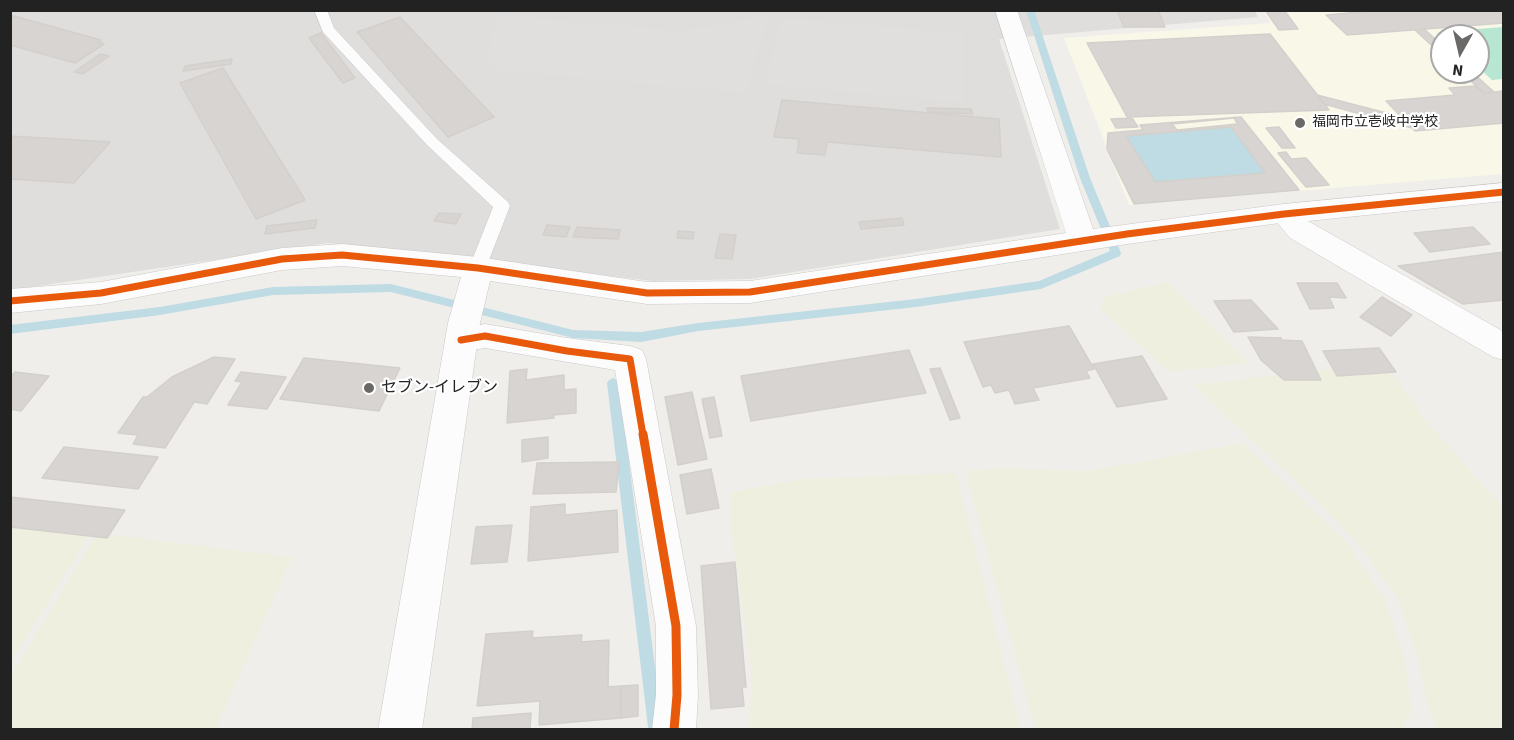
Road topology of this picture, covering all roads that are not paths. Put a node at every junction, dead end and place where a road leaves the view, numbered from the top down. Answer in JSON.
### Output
{"nodes":[{"id":1,"x":320,"y":10,"type":"edge"},
{"id":2,"x":1006,"y":10,"type":"edge"},
{"id":3,"x":1503,"y":192,"type":"edge"},
{"id":4,"x":1284,"y":214,"type":"junction"},
{"id":5,"x":1083,"y":242,"type":"junction"},
{"id":6,"x":476,"y":280,"type":"junction"},
{"id":7,"x":10,"y":301,"type":"edge"},
{"id":8,"x":462,"y":331,"type":"junction"},
{"id":9,"x":1503,"y":348,"type":"edge"},
{"id":10,"x":400,"y":729,"type":"edge"},
{"id":11,"x":674,"y":729,"type":"edge"}],
"edges":[{"from":1,"to":6,"type":"lane"},
{"from":2,"to":5,"type":"street"},
{"from":3,"to":4,"type":"street"},
{"from":4,"to":5,"type":"street"},
{"from":4,"to":9,"type":"street"},
{"from":5,"to":6,"type":"street"},
{"from":6,"to":7,"type":"street"},
{"from":6,"to":8,"type":"street"},
{"from":8,"to":10,"type":"street"},
{"from":8,"to":11,"type":"street"}]}
